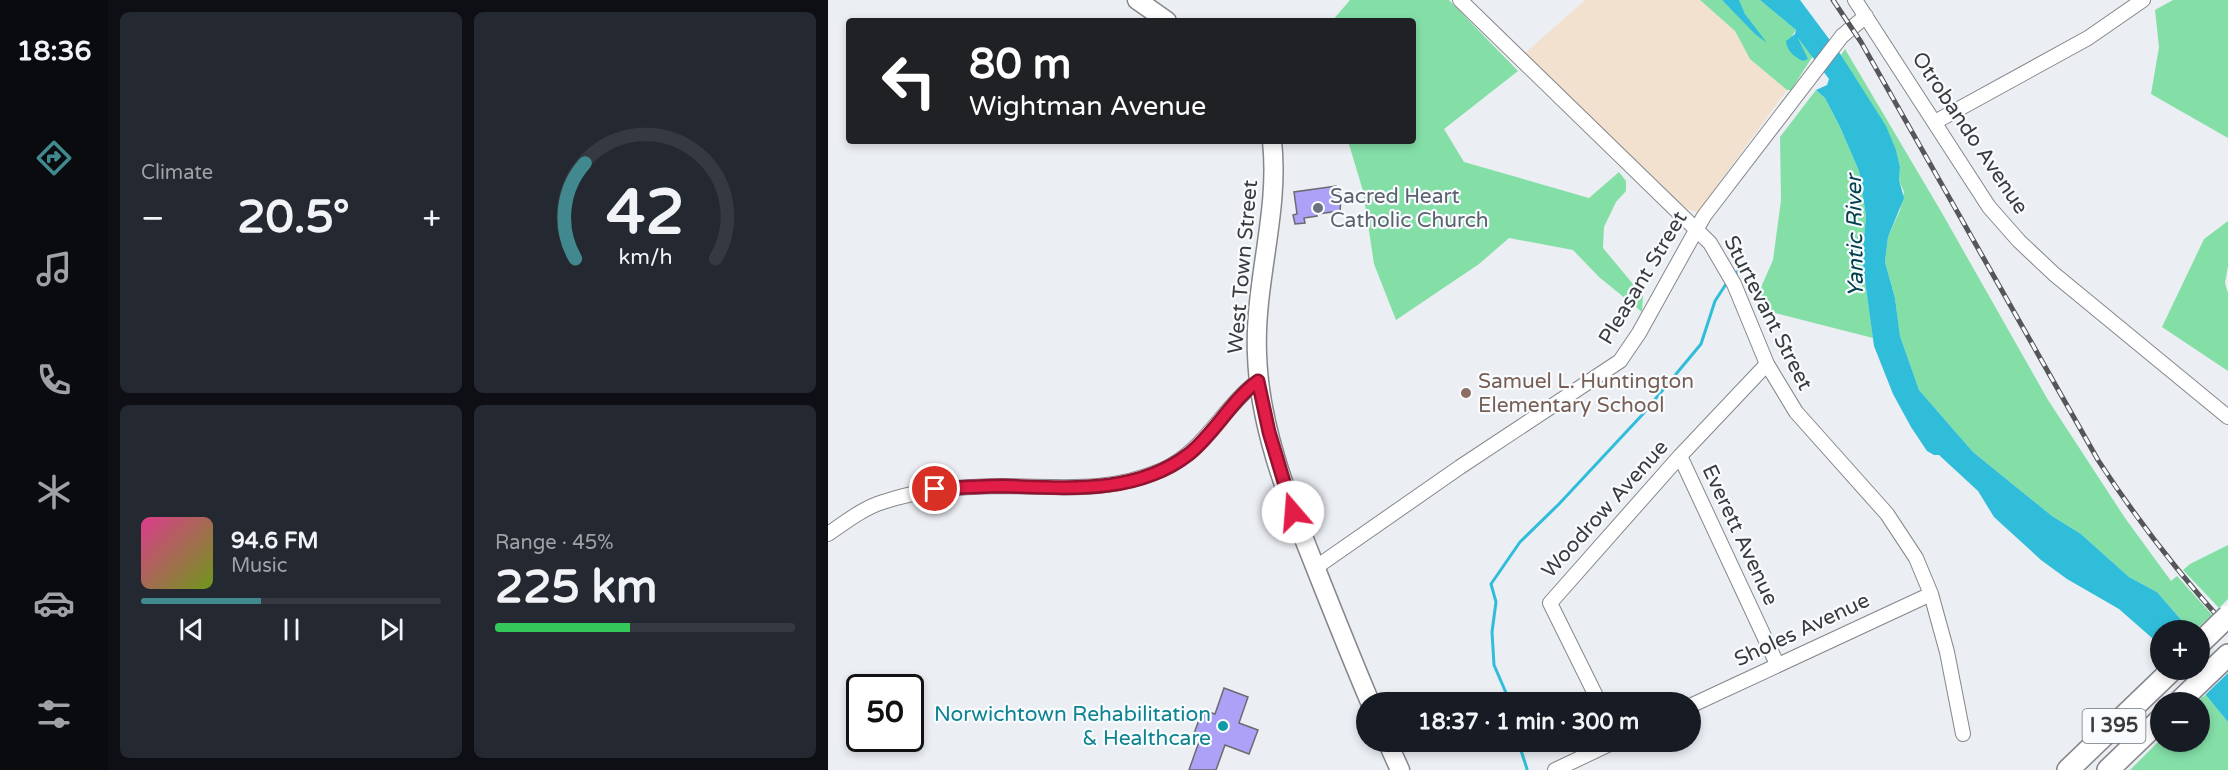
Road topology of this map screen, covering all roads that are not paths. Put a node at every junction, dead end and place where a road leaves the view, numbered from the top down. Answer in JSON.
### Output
{"nodes":[{"id":1,"x":1137,"y":0,"type":"edge"},
{"id":2,"x":1460,"y":0,"type":"edge"},
{"id":3,"x":1856,"y":0,"type":"edge"},
{"id":4,"x":2143,"y":0,"type":"edge"},
{"id":5,"x":1866,"y":16,"type":"junction"},
{"id":6,"x":1163,"y":18,"type":"edge"},
{"id":7,"x":1935,"y":122,"type":"junction"},
{"id":8,"x":1272,"y":144,"type":"edge"},
{"id":9,"x":1697,"y":228,"type":"junction"},
{"id":10,"x":1767,"y":364,"type":"junction"},
{"id":11,"x":1258,"y":381,"type":"junction"},
{"id":12,"x":2228,"y":417,"type":"edge"},
{"id":13,"x":1680,"y":456,"type":"junction"},
{"id":14,"x":828,"y":534,"type":"edge"},
{"id":15,"x":1315,"y":568,"type":"junction"},
{"id":16,"x":1931,"y":594,"type":"junction"},
{"id":17,"x":2228,"y":616,"type":"edge"},
{"id":18,"x":2210,"y":633,"type":"edge"},
{"id":19,"x":2228,"y":655,"type":"edge"},
{"id":20,"x":1777,"y":664,"type":"junction"},
{"id":21,"x":2162,"y":680,"type":"edge"},
{"id":22,"x":1366,"y":692,"type":"edge"},
{"id":23,"x":1594,"y":692,"type":"edge"},
{"id":24,"x":2189,"y":692,"type":"edge"},
{"id":25,"x":1701,"y":701,"type":"edge"},
{"id":26,"x":2150,"y":730,"type":"edge"},
{"id":27,"x":1963,"y":734,"type":"dead end"},
{"id":28,"x":1392,"y":752,"type":"edge"},
{"id":29,"x":1593,"y":752,"type":"edge"},
{"id":30,"x":1400,"y":770,"type":"edge"},
{"id":31,"x":1555,"y":770,"type":"edge"},
{"id":32,"x":2068,"y":770,"type":"edge"},
{"id":33,"x":2108,"y":770,"type":"edge"}],
"edges":[{"from":1,"to":6,"type":"main road"},
{"from":2,"to":9,"type":"street","name":"Sturtevant Street"},
{"from":3,"to":5,"type":"street","name":"Otrobando Avenue"},
{"from":4,"to":7,"type":"street"},
{"from":5,"to":7,"type":"street","name":"Otrobando Avenue"},
{"from":5,"to":9,"type":"street","name":"Pleasant Street"},
{"from":7,"to":12,"type":"street","name":"Otrobando Avenue"},
{"from":8,"to":11,"type":"main road","name":"West Town Street"},
{"from":9,"to":10,"type":"street","name":"Sturtevant Street"},
{"from":9,"to":15,"type":"street","name":"Pleasant Street"},
{"from":10,"to":13,"type":"street","name":"Woodrow Avenue"},
{"from":10,"to":16,"type":"street","name":"Sturtevant Street"},
{"from":11,"to":14,"type":"street"},
{"from":11,"to":15,"type":"main road","name":"West Town Street"},
{"from":13,"to":20,"type":"street","name":"Everett Avenue"},
{"from":13,"to":23,"type":"street","name":"Woodrow Avenue"},
{"from":15,"to":22,"type":"main road","name":"West Town Street"},
{"from":16,"to":20,"type":"street","name":"Sholes Avenue"},
{"from":16,"to":27,"type":"street","name":"Sturtevant Street"},
{"from":17,"to":18,"type":"highway","bridge":true},
{"from":19,"to":24,"type":"highway"},
{"from":20,"to":25,"type":"street","name":"Sholes Avenue"},
{"from":21,"to":32,"type":"highway","number":"I 395"},
{"from":26,"to":33,"type":"highway","number":"I 395"},
{"from":28,"to":30,"type":"main road"},
{"from":29,"to":31,"type":"street"}]}
